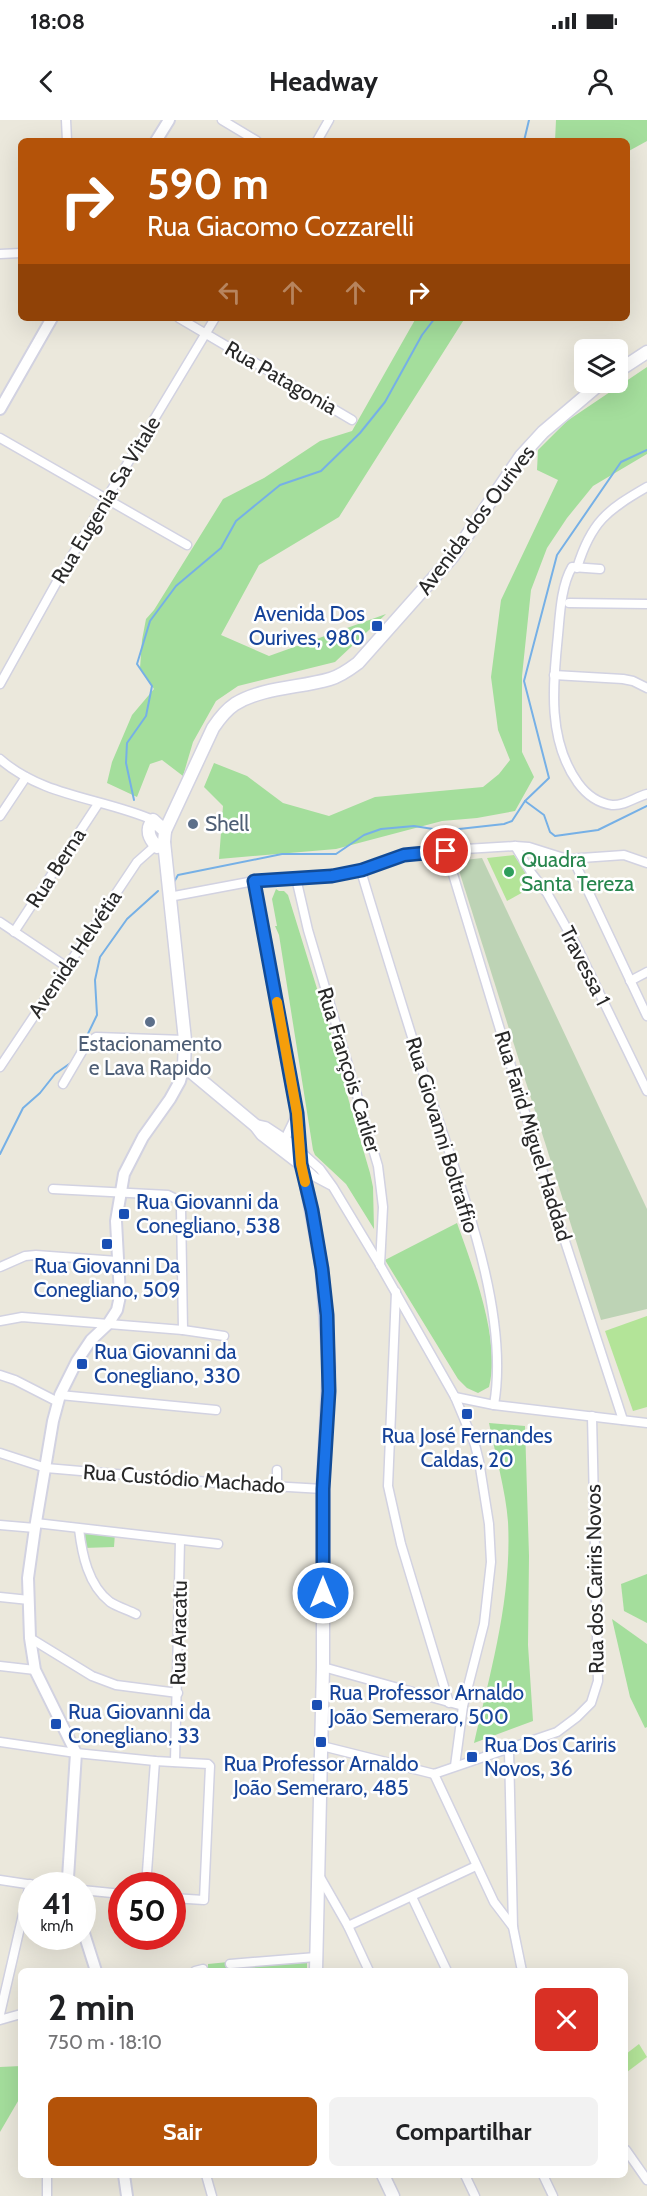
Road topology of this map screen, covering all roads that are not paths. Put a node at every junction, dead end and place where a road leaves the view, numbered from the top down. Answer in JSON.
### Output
{"nodes":[{"id":1,"x":66,"y":120,"type":"edge"},
{"id":2,"x":169,"y":120,"type":"edge"},
{"id":3,"x":222,"y":120,"type":"edge"},
{"id":4,"x":329,"y":120,"type":"edge"},
{"id":5,"x":67,"y":138,"type":"edge"},
{"id":6,"x":158,"y":138,"type":"edge"},
{"id":7,"x":251,"y":138,"type":"edge"},
{"id":8,"x":319,"y":138,"type":"edge"},
{"id":9,"x":18,"y":253,"type":"edge"},
{"id":10,"x":0,"y":254,"type":"edge"},
{"id":11,"x":50,"y":321,"type":"edge"},
{"id":12,"x":184,"y":321,"type":"edge"},
{"id":13,"x":213,"y":321,"type":"edge"},
{"id":14,"x":206,"y":334,"type":"junction"},
{"id":15,"x":647,"y":352,"type":"edge"},
{"id":16,"x":628,"y":364,"type":"edge"},
{"id":17,"x":589,"y":393,"type":"edge"},
{"id":18,"x":0,"y":409,"type":"edge"},
{"id":19,"x":352,"y":420,"type":"dead end"},
{"id":20,"x":0,"y":438,"type":"edge"},
{"id":21,"x":647,"y":487,"type":"edge"},
{"id":22,"x":106,"y":498,"type":"junction"},
{"id":23,"x":187,"y":545,"type":"dead end"},
{"id":24,"x":577,"y":568,"type":"junction"},
{"id":25,"x":600,"y":569,"type":"dead end"},
{"id":26,"x":569,"y":603,"type":"dead end"},
{"id":27,"x":647,"y":604,"type":"edge"},
{"id":28,"x":554,"y":675,"type":"junction"},
{"id":29,"x":0,"y":684,"type":"edge"},
{"id":30,"x":647,"y":688,"type":"edge"},
{"id":31,"x":0,"y":759,"type":"edge"},
{"id":32,"x":26,"y":777,"type":"junction"},
{"id":33,"x":647,"y":794,"type":"edge"},
{"id":34,"x":98,"y":804,"type":"junction"},
{"id":35,"x":0,"y":816,"type":"edge"},
{"id":36,"x":156,"y":834,"type":"junction"},
{"id":37,"x":515,"y":846,"type":"junction"},
{"id":38,"x":446,"y":851,"type":"junction"},
{"id":39,"x":573,"y":859,"type":"junction"},
{"id":40,"x":647,"y":862,"type":"edge"},
{"id":41,"x":362,"y":870,"type":"junction"},
{"id":42,"x":296,"y":878,"type":"junction"},
{"id":43,"x":254,"y":881,"type":"junction"},
{"id":44,"x":169,"y":897,"type":"junction"},
{"id":45,"x":0,"y":922,"type":"edge"},
{"id":46,"x":14,"y":932,"type":"junction"},
{"id":47,"x":67,"y":967,"type":"junction"},
{"id":48,"x":647,"y":972,"type":"edge"},
{"id":49,"x":630,"y":981,"type":"junction"},
{"id":50,"x":647,"y":1016,"type":"edge"},
{"id":51,"x":185,"y":1040,"type":"junction"},
{"id":52,"x":183,"y":1066,"type":"junction"},
{"id":53,"x":0,"y":1067,"type":"edge"},
{"id":54,"x":63,"y":1084,"type":"dead end"},
{"id":55,"x":647,"y":1091,"type":"edge"},
{"id":56,"x":297,"y":1113,"type":"junction"},
{"id":57,"x":285,"y":1145,"type":"junction"},
{"id":58,"x":300,"y":1151,"type":"junction"},
{"id":59,"x":301,"y":1164,"type":"junction"},
{"id":60,"x":333,"y":1187,"type":"junction"},
{"id":61,"x":53,"y":1189,"type":"dead end"},
{"id":62,"x":119,"y":1193,"type":"junction"},
{"id":63,"x":117,"y":1261,"type":"junction"},
{"id":64,"x":380,"y":1265,"type":"junction"},
{"id":65,"x":0,"y":1268,"type":"edge"},
{"id":66,"x":396,"y":1292,"type":"junction"},
{"id":67,"x":0,"y":1321,"type":"edge"},
{"id":68,"x":108,"y":1324,"type":"junction"},
{"id":69,"x":183,"y":1330,"type":"junction"},
{"id":70,"x":224,"y":1336,"type":"dead end"},
{"id":71,"x":0,"y":1375,"type":"edge"},
{"id":72,"x":455,"y":1397,"type":"junction"},
{"id":73,"x":59,"y":1399,"type":"junction"},
{"id":74,"x":494,"y":1405,"type":"junction"},
{"id":75,"x":216,"y":1410,"type":"dead end"},
{"id":76,"x":592,"y":1416,"type":"junction"},
{"id":77,"x":623,"y":1420,"type":"junction"},
{"id":78,"x":647,"y":1423,"type":"edge"},
{"id":79,"x":0,"y":1452,"type":"edge"},
{"id":80,"x":46,"y":1468,"type":"junction"},
{"id":81,"x":277,"y":1470,"type":"dead end"},
{"id":82,"x":276,"y":1486,"type":"junction"},
{"id":83,"x":323,"y":1489,"type":"junction"},
{"id":84,"x":0,"y":1525,"type":"edge"},
{"id":85,"x":35,"y":1526,"type":"junction"},
{"id":86,"x":79,"y":1529,"type":"junction"},
{"id":87,"x":180,"y":1540,"type":"junction"},
{"id":88,"x":218,"y":1544,"type":"dead end"},
{"id":89,"x":0,"y":1597,"type":"edge"},
{"id":90,"x":29,"y":1600,"type":"junction"},
{"id":91,"x":136,"y":1614,"type":"dead end"},
{"id":92,"x":30,"y":1638,"type":"junction"},
{"id":93,"x":0,"y":1666,"type":"edge"},
{"id":94,"x":323,"y":1667,"type":"junction"},
{"id":95,"x":35,"y":1670,"type":"junction"},
{"id":96,"x":178,"y":1693,"type":"junction"},
{"id":97,"x":449,"y":1703,"type":"junction"},
{"id":98,"x":463,"y":1706,"type":"junction"},
{"id":99,"x":0,"y":1742,"type":"edge"},
{"id":100,"x":322,"y":1746,"type":"junction"},
{"id":101,"x":508,"y":1749,"type":"junction"},
{"id":102,"x":76,"y":1753,"type":"junction"},
{"id":103,"x":155,"y":1761,"type":"junction"},
{"id":104,"x":175,"y":1762,"type":"junction"},
{"id":105,"x":455,"y":1766,"type":"junction"},
{"id":106,"x":434,"y":1774,"type":"junction"},
{"id":107,"x":476,"y":1866,"type":"junction"},
{"id":108,"x":68,"y":1872,"type":"edge"},
{"id":109,"x":147,"y":1872,"type":"edge"},
{"id":110,"x":318,"y":1874,"type":"junction"},
{"id":111,"x":0,"y":1880,"type":"edge"},
{"id":112,"x":18,"y":1882,"type":"edge"},
{"id":113,"x":412,"y":1897,"type":"junction"},
{"id":114,"x":186,"y":1899,"type":"edge"},
{"id":115,"x":348,"y":1926,"type":"junction"},
{"id":116,"x":513,"y":1927,"type":"junction"},
{"id":117,"x":18,"y":1936,"type":"edge"},
{"id":118,"x":89,"y":1950,"type":"edge"},
{"id":119,"x":316,"y":1957,"type":"junction"},
{"id":120,"x":230,"y":1964,"type":"dead end"},
{"id":121,"x":95,"y":1968,"type":"edge"},
{"id":122,"x":316,"y":1968,"type":"edge"},
{"id":123,"x":368,"y":1968,"type":"edge"},
{"id":124,"x":446,"y":1968,"type":"edge"},
{"id":125,"x":521,"y":1968,"type":"edge"},
{"id":126,"x":0,"y":2014,"type":"edge"},
{"id":127,"x":18,"y":2015,"type":"edge"},
{"id":128,"x":0,"y":2020,"type":"edge"},
{"id":129,"x":628,"y":2153,"type":"edge"},
{"id":130,"x":47,"y":2178,"type":"edge"},
{"id":131,"x":124,"y":2178,"type":"edge"},
{"id":132,"x":207,"y":2178,"type":"edge"},
{"id":133,"x":384,"y":2178,"type":"edge"},
{"id":134,"x":466,"y":2178,"type":"edge"},
{"id":135,"x":544,"y":2178,"type":"edge"},
{"id":136,"x":647,"y":2180,"type":"edge"},
{"id":137,"x":47,"y":2196,"type":"edge"},
{"id":138,"x":127,"y":2196,"type":"edge"},
{"id":139,"x":212,"y":2196,"type":"edge"},
{"id":140,"x":393,"y":2196,"type":"edge"},
{"id":141,"x":475,"y":2196,"type":"edge"},
{"id":142,"x":553,"y":2196,"type":"edge"}],
"edges":[{"from":1,"to":5,"type":"street"},
{"from":2,"to":6,"type":"street"},
{"from":3,"to":7,"type":"street"},
{"from":4,"to":8,"type":"street"},
{"from":9,"to":10,"type":"street"},
{"from":11,"to":18,"type":"street"},
{"from":12,"to":14,"type":"street","name":"Rua Patagonia"},
{"from":13,"to":14,"type":"street","name":"Rua Eugenia Sa Vitale"},
{"from":14,"to":19,"type":"street","name":"Rua Patagonia"},
{"from":14,"to":22,"type":"street","name":"Rua Eugenia Sa Vitale"},
{"from":15,"to":16,"type":"main road"},
{"from":17,"to":36,"type":"main road","name":"Avenida dos Ourives"},
{"from":20,"to":22,"type":"street"},
{"from":21,"to":24,"type":"street"},
{"from":22,"to":23,"type":"street"},
{"from":22,"to":29,"type":"street","name":"Rua Eugenia Sa Vitale"},
{"from":24,"to":25,"type":"street"},
{"from":24,"to":28,"type":"street"},
{"from":26,"to":27,"type":"street"},
{"from":28,"to":30,"type":"street"},
{"from":28,"to":33,"type":"street"},
{"from":31,"to":32,"type":"street"},
{"from":32,"to":34,"type":"street"},
{"from":32,"to":35,"type":"street"},
{"from":34,"to":36,"type":"street"},
{"from":34,"to":46,"type":"street","name":"Rua Berna"},
{"from":36,"to":44,"type":"main road"},
{"from":36,"to":47,"type":"street","name":"Avenida Helvétia"},
{"from":37,"to":38,"type":"street"},
{"from":37,"to":39,"type":"street"},
{"from":37,"to":55,"type":"street","name":"Travessa 1"},
{"from":38,"to":41,"type":"street"},
{"from":38,"to":77,"type":"street","name":"Rua Farid Miguel Haddad"},
{"from":39,"to":40,"type":"street"},
{"from":39,"to":49,"type":"street"},
{"from":41,"to":42,"type":"street"},
{"from":41,"to":74,"type":"street","name":"Rua Giovanni Boltraffio"},
{"from":42,"to":43,"type":"street"},
{"from":42,"to":64,"type":"street","name":"Rua François Carlier"},
{"from":43,"to":44,"type":"street"},
{"from":43,"to":56,"type":"street"},
{"from":44,"to":51,"type":"main road"},
{"from":45,"to":46,"type":"street"},
{"from":46,"to":47,"type":"street"},
{"from":47,"to":53,"type":"street","name":"Avenida Helvétia"},
{"from":48,"to":49,"type":"street"},
{"from":49,"to":50,"type":"street"},
{"from":51,"to":52,"type":"main road"},
{"from":51,"to":54,"type":"street"},
{"from":52,"to":57,"type":"main road"},
{"from":52,"to":62,"type":"street"},
{"from":56,"to":57,"type":"street"},
{"from":56,"to":58,"type":"street"},
{"from":57,"to":58,"type":"main road"},
{"from":57,"to":59,"type":"main road"},
{"from":58,"to":59,"type":"main road"},
{"from":58,"to":60,"type":"street"},
{"from":59,"to":60,"type":"street"},
{"from":59,"to":83,"type":"main road"},
{"from":60,"to":64,"type":"street"},
{"from":61,"to":62,"type":"street"},
{"from":62,"to":63,"type":"street"},
{"from":62,"to":69,"type":"street"},
{"from":63,"to":65,"type":"street"},
{"from":63,"to":68,"type":"street"},
{"from":64,"to":66,"type":"street"},
{"from":66,"to":72,"type":"street"},
{"from":66,"to":97,"type":"street"},
{"from":67,"to":68,"type":"street"},
{"from":68,"to":69,"type":"street"},
{"from":68,"to":73,"type":"street"},
{"from":69,"to":70,"type":"street"},
{"from":71,"to":73,"type":"street"},
{"from":72,"to":74,"type":"street"},
{"from":72,"to":98,"type":"street"},
{"from":73,"to":75,"type":"street"},
{"from":73,"to":80,"type":"street"},
{"from":74,"to":76,"type":"street"},
{"from":76,"to":77,"type":"street"},
{"from":76,"to":101,"type":"street","name":"Rua dos Cariris Novos"},
{"from":77,"to":78,"type":"street"},
{"from":79,"to":80,"type":"street","name":"Rua Custódio Machado"},
{"from":80,"to":82,"type":"street","name":"Rua Custódio Machado"},
{"from":80,"to":85,"type":"street"},
{"from":81,"to":82,"type":"street"},
{"from":82,"to":83,"type":"street","name":"Rua Custódio Machado"},
{"from":83,"to":94,"type":"main road"},
{"from":84,"to":85,"type":"street"},
{"from":85,"to":86,"type":"street"},
{"from":85,"to":90,"type":"street"},
{"from":86,"to":87,"type":"street"},
{"from":86,"to":91,"type":"street"},
{"from":87,"to":88,"type":"street"},
{"from":87,"to":96,"type":"street","name":"Rua Aracatu"},
{"from":89,"to":90,"type":"street"},
{"from":90,"to":92,"type":"street"},
{"from":92,"to":95,"type":"street"},
{"from":92,"to":96,"type":"street"},
{"from":93,"to":95,"type":"street"},
{"from":94,"to":97,"type":"street"},
{"from":94,"to":100,"type":"main road"},
{"from":95,"to":102,"type":"street"},
{"from":96,"to":104,"type":"street","name":"Rua Aracatu"},
{"from":97,"to":98,"type":"street"},
{"from":98,"to":105,"type":"street"},
{"from":99,"to":102,"type":"street"},
{"from":100,"to":106,"type":"street"},
{"from":100,"to":110,"type":"main road"},
{"from":101,"to":105,"type":"street","name":"Rua dos Cariris Novos"},
{"from":101,"to":116,"type":"street"},
{"from":102,"to":103,"type":"street"},
{"from":102,"to":108,"type":"street"},
{"from":103,"to":104,"type":"street"},
{"from":103,"to":109,"type":"street"},
{"from":104,"to":114,"type":"street"},
{"from":105,"to":106,"type":"street","name":"Rua dos Cariris Novos"},
{"from":106,"to":107,"type":"street"},
{"from":107,"to":113,"type":"street"},
{"from":107,"to":116,"type":"street"},
{"from":110,"to":115,"type":"street"},
{"from":110,"to":119,"type":"main road"},
{"from":111,"to":112,"type":"street"},
{"from":113,"to":115,"type":"street"},
{"from":113,"to":124,"type":"street"},
{"from":115,"to":123,"type":"street"},
{"from":116,"to":125,"type":"street"},
{"from":117,"to":126,"type":"street"},
{"from":118,"to":121,"type":"street"},
{"from":119,"to":120,"type":"street"},
{"from":119,"to":122,"type":"main road"},
{"from":127,"to":128,"type":"street"},
{"from":129,"to":136,"type":"street"},
{"from":130,"to":137,"type":"street"},
{"from":131,"to":138,"type":"street"},
{"from":132,"to":139,"type":"street"},
{"from":133,"to":140,"type":"main road"},
{"from":134,"to":141,"type":"street"},
{"from":135,"to":142,"type":"street"}]}
